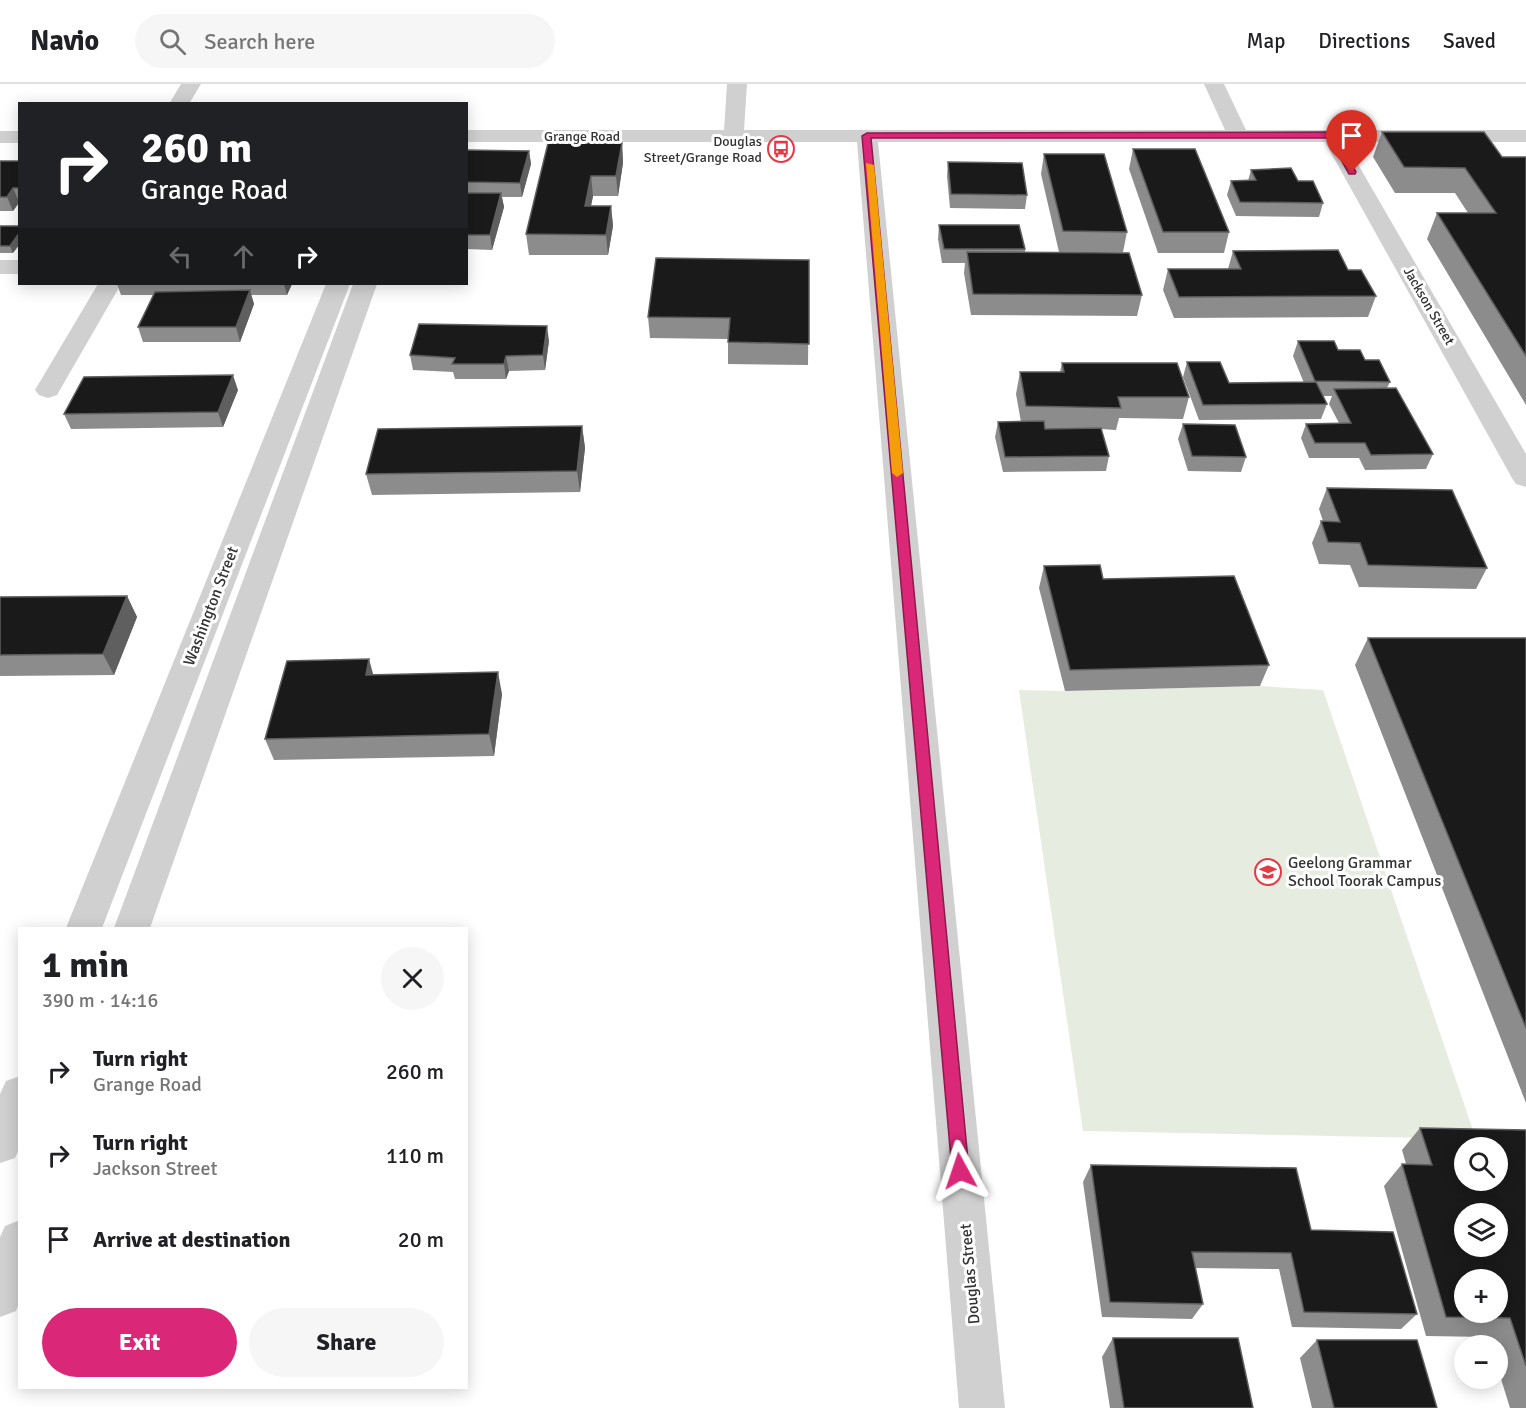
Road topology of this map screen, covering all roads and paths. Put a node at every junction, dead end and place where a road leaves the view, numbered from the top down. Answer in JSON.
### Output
{"nodes":[{"id":1,"x":191,"y":84,"type":"edge"},
{"id":2,"x":737,"y":84,"type":"edge"},
{"id":3,"x":1214,"y":84,"type":"edge"},
{"id":4,"x":180,"y":102,"type":"edge"},
{"id":5,"x":1238,"y":135,"type":"junction"},
{"id":6,"x":1331,"y":135,"type":"junction"},
{"id":7,"x":468,"y":136,"type":"edge"},
{"id":8,"x":734,"y":136,"type":"junction"},
{"id":9,"x":867,"y":136,"type":"junction"},
{"id":10,"x":1526,"y":136,"type":"edge"},
{"id":11,"x":0,"y":267,"type":"edge"},
{"id":12,"x":18,"y":267,"type":"edge"},
{"id":13,"x":108,"y":285,"type":"edge"},
{"id":14,"x":338,"y":285,"type":"edge"},
{"id":15,"x":365,"y":285,"type":"edge"},
{"id":16,"x":48,"y":390,"type":"dead end"},
{"id":17,"x":1526,"y":478,"type":"edge"},
{"id":18,"x":84,"y":927,"type":"edge"},
{"id":19,"x":132,"y":927,"type":"edge"},
{"id":20,"x":18,"y":1099,"type":"edge"},
{"id":21,"x":0,"y":1144,"type":"edge"},
{"id":22,"x":18,"y":1246,"type":"edge"},
{"id":23,"x":0,"y":1295,"type":"edge"},
{"id":24,"x":982,"y":1408,"type":"edge"}],
"edges":[{"from":1,"to":4,"type":"street"},
{"from":2,"to":8,"type":"street"},
{"from":3,"to":5,"type":"street"},
{"from":5,"to":6,"type":"street","name":"Grange Road"},
{"from":5,"to":9,"type":"street","name":"Grange Road"},
{"from":6,"to":10,"type":"street","name":"Grange Road"},
{"from":6,"to":17,"type":"street","name":"Jackson Street"},
{"from":7,"to":8,"type":"street","name":"Grange Road"},
{"from":8,"to":9,"type":"street","name":"Grange Road"},
{"from":9,"to":24,"type":"street","name":"Douglas Street"},
{"from":11,"to":12,"type":"street"},
{"from":13,"to":16,"type":"street"},
{"from":14,"to":18,"type":"street","name":"Washington Street"},
{"from":15,"to":19,"type":"street","name":"Washington Street"},
{"from":20,"to":21,"type":"street"},
{"from":22,"to":23,"type":"street"}]}
